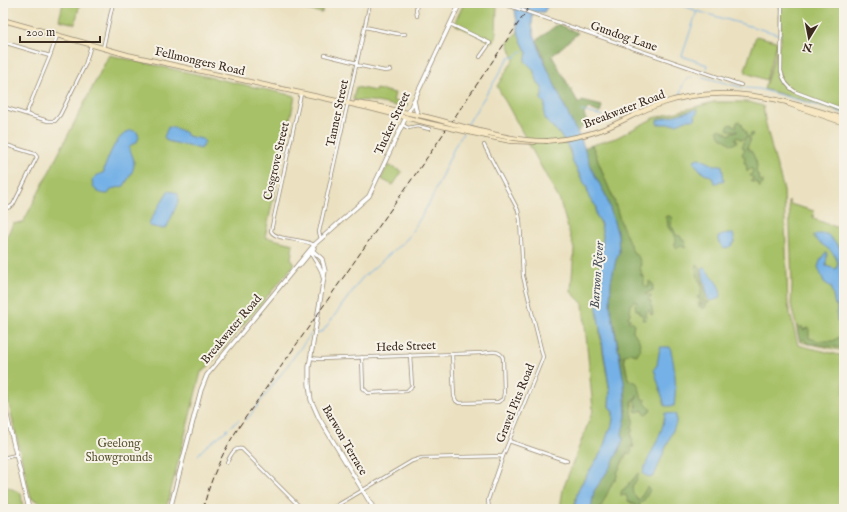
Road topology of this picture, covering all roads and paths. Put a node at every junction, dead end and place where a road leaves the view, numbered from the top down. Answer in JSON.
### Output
{"nodes":[{"id":1,"x":113,"y":3,"type":"edge"},
{"id":2,"x":370,"y":3,"type":"edge"},
{"id":3,"x":418,"y":3,"type":"edge"},
{"id":4,"x":460,"y":3,"type":"edge"},
{"id":5,"x":501,"y":3,"type":"edge"},
{"id":6,"x":782,"y":3,"type":"edge"},
{"id":7,"x":417,"y":16,"type":"dead end"},
{"id":8,"x":3,"y":20,"type":"edge"},
{"id":9,"x":450,"y":24,"type":"junction"},
{"id":10,"x":365,"y":27,"type":"junction"},
{"id":11,"x":405,"y":34,"type":"dead end"},
{"id":12,"x":57,"y":36,"type":"junction"},
{"id":13,"x":3,"y":42,"type":"edge"},
{"id":14,"x":91,"y":45,"type":"junction"},
{"id":15,"x":103,"y":49,"type":"junction"},
{"id":16,"x":325,"y":55,"type":"dead end"},
{"id":17,"x":50,"y":56,"type":"junction"},
{"id":18,"x":480,"y":57,"type":"dead end"},
{"id":19,"x":357,"y":64,"type":"junction"},
{"id":20,"x":391,"y":70,"type":"dead end"},
{"id":21,"x":741,"y":85,"type":"dead end"},
{"id":22,"x":301,"y":94,"type":"junction"},
{"id":23,"x":414,"y":100,"type":"junction"},
{"id":24,"x":777,"y":100,"type":"junction"},
{"id":25,"x":348,"y":104,"type":"junction"},
{"id":26,"x":3,"y":107,"type":"edge"},
{"id":27,"x":844,"y":110,"type":"edge"},
{"id":28,"x":26,"y":114,"type":"junction"},
{"id":29,"x":407,"y":115,"type":"junction"},
{"id":30,"x":418,"y":115,"type":"junction"},
{"id":31,"x":844,"y":118,"type":"edge"},
{"id":32,"x":844,"y":123,"type":"edge"},
{"id":33,"x":403,"y":126,"type":"junction"},
{"id":34,"x":429,"y":128,"type":"dead end"},
{"id":35,"x":548,"y":141,"type":"junction"},
{"id":36,"x":3,"y":144,"type":"edge"},
{"id":37,"x":484,"y":145,"type":"dead end"},
{"id":38,"x":3,"y":209,"type":"edge"},
{"id":39,"x":322,"y":238,"type":"junction"},
{"id":40,"x":313,"y":248,"type":"junction"},
{"id":41,"x":305,"y":259,"type":"junction"},
{"id":42,"x":300,"y":264,"type":"junction"},
{"id":43,"x":320,"y":266,"type":"junction"},
{"id":44,"x":292,"y":273,"type":"joint"},
{"id":45,"x":323,"y":282,"type":"junction"},
{"id":46,"x":452,"y":354,"type":"junction"},
{"id":47,"x":410,"y":355,"type":"junction"},
{"id":48,"x":362,"y":357,"type":"junction"},
{"id":49,"x":310,"y":358,"type":"junction"},
{"id":50,"x":3,"y":399,"type":"edge"},
{"id":51,"x":509,"y":441,"type":"junction"},
{"id":52,"x":16,"y":455,"type":"junction"},
{"id":53,"x":503,"y":456,"type":"junction"},
{"id":54,"x":3,"y":458,"type":"edge"},
{"id":55,"x":567,"y":461,"type":"dead end"},
{"id":56,"x":228,"y":462,"type":"dead end"},
{"id":57,"x":362,"y":490,"type":"junction"},
{"id":58,"x":3,"y":507,"type":"edge"},
{"id":59,"x":8,"y":509,"type":"edge"},
{"id":60,"x":30,"y":509,"type":"edge"},
{"id":61,"x":170,"y":509,"type":"edge"},
{"id":62,"x":302,"y":509,"type":"edge"},
{"id":63,"x":331,"y":509,"type":"edge"},
{"id":64,"x":374,"y":509,"type":"edge"},
{"id":65,"x":489,"y":509,"type":"edge"}],
"edges":[{"from":1,"to":15,"type":"street"},
{"from":2,"to":10,"type":"street","name":"Tanner Street"},
{"from":3,"to":7,"type":"street"},
{"from":4,"to":9,"type":"street","name":"Tucker Street"},
{"from":5,"to":21,"type":"street","name":"Gundog Lane"},
{"from":6,"to":27,"type":"street"},
{"from":8,"to":12,"type":"main road","name":"Fellmongers Road"},
{"from":9,"to":18,"type":"street"},
{"from":9,"to":23,"type":"street","name":"Tucker Street"},
{"from":10,"to":11,"type":"street"},
{"from":10,"to":19,"type":"street","name":"Tanner Street"},
{"from":12,"to":14,"type":"main road","name":"Fellmongers Road"},
{"from":12,"to":17,"type":"street"},
{"from":13,"to":17,"type":"street"},
{"from":14,"to":15,"type":"main road","name":"Fellmongers Road"},
{"from":14,"to":28,"type":"street"},
{"from":15,"to":22,"type":"main road","name":"Fellmongers Road"},
{"from":16,"to":19,"type":"street"},
{"from":17,"to":28,"type":"street"},
{"from":19,"to":20,"type":"street"},
{"from":19,"to":25,"type":"street","name":"Tanner Street"},
{"from":22,"to":25,"type":"main road","name":"Fellmongers Road"},
{"from":22,"to":40,"type":"street","name":"Cosgrove Street"},
{"from":23,"to":29,"type":"street","name":"Tucker Street"},
{"from":23,"to":30,"type":"street"},
{"from":24,"to":31,"type":"main road","name":"Breakwater Road"},
{"from":24,"to":32,"type":"main road","name":"Breakwater Road"},
{"from":24,"to":35,"type":"main road","name":"Breakwater Road"},
{"from":25,"to":29,"type":"main road","name":"Fellmongers Road"},
{"from":25,"to":39,"type":"street","name":"Tanner Street"},
{"from":26,"to":28,"type":"street"},
{"from":29,"to":30,"type":"main road","name":"Breakwater Road"},
{"from":29,"to":33,"type":"street","name":"Tucker Street"},
{"from":29,"to":35,"type":"main road","name":"Breakwater Road","bridge":true},
{"from":30,"to":35,"type":"main road","name":"Breakwater Road","bridge":true},
{"from":33,"to":34,"type":"street"},
{"from":33,"to":39,"type":"street","name":"Tucker Street"},
{"from":36,"to":38,"type":"street"},
{"from":37,"to":51,"type":"street","name":"Gravel Pits Road"},
{"from":39,"to":40,"type":"street","name":"Tucker Street"},
{"from":40,"to":41,"type":"street","name":"Tucker Street"},
{"from":40,"to":42,"type":"street"},
{"from":40,"to":43,"type":"street","name":"Barwon Terrace"},
{"from":40,"to":45,"type":"street","name":"Barwon Terrace"},
{"from":41,"to":42,"type":"street","name":"Tucker Street"},
{"from":41,"to":43,"type":"street"},
{"from":42,"to":44,"type":"street","name":"Tucker Street"},
{"from":43,"to":45,"type":"street","name":"Barwon Terrace"},
{"from":44,"to":61,"type":"street","name":"Breakwater Road"},
{"from":45,"to":49,"type":"street","name":"Barwon Terrace"},
{"from":46,"to":46,"type":"street","name":"Hede Street"},
{"from":46,"to":47,"type":"street","name":"Hede Street"},
{"from":47,"to":48,"type":"street","name":"Hede Street"},
{"from":47,"to":48,"type":"street"},
{"from":48,"to":49,"type":"street","name":"Hede Street"},
{"from":49,"to":57,"type":"street","name":"Barwon Terrace"},
{"from":50,"to":52,"type":"street"},
{"from":51,"to":53,"type":"street","name":"Gravel Pits Road"},
{"from":51,"to":55,"type":"street"},
{"from":52,"to":54,"type":"street"},
{"from":52,"to":60,"type":"street"},
{"from":53,"to":57,"type":"street"},
{"from":53,"to":65,"type":"street","name":"Gravel Pits Road"},
{"from":56,"to":62,"type":"street"},
{"from":57,"to":63,"type":"street"},
{"from":57,"to":64,"type":"street","name":"Barwon Terrace"},
{"from":58,"to":59,"type":"main road"}]}
